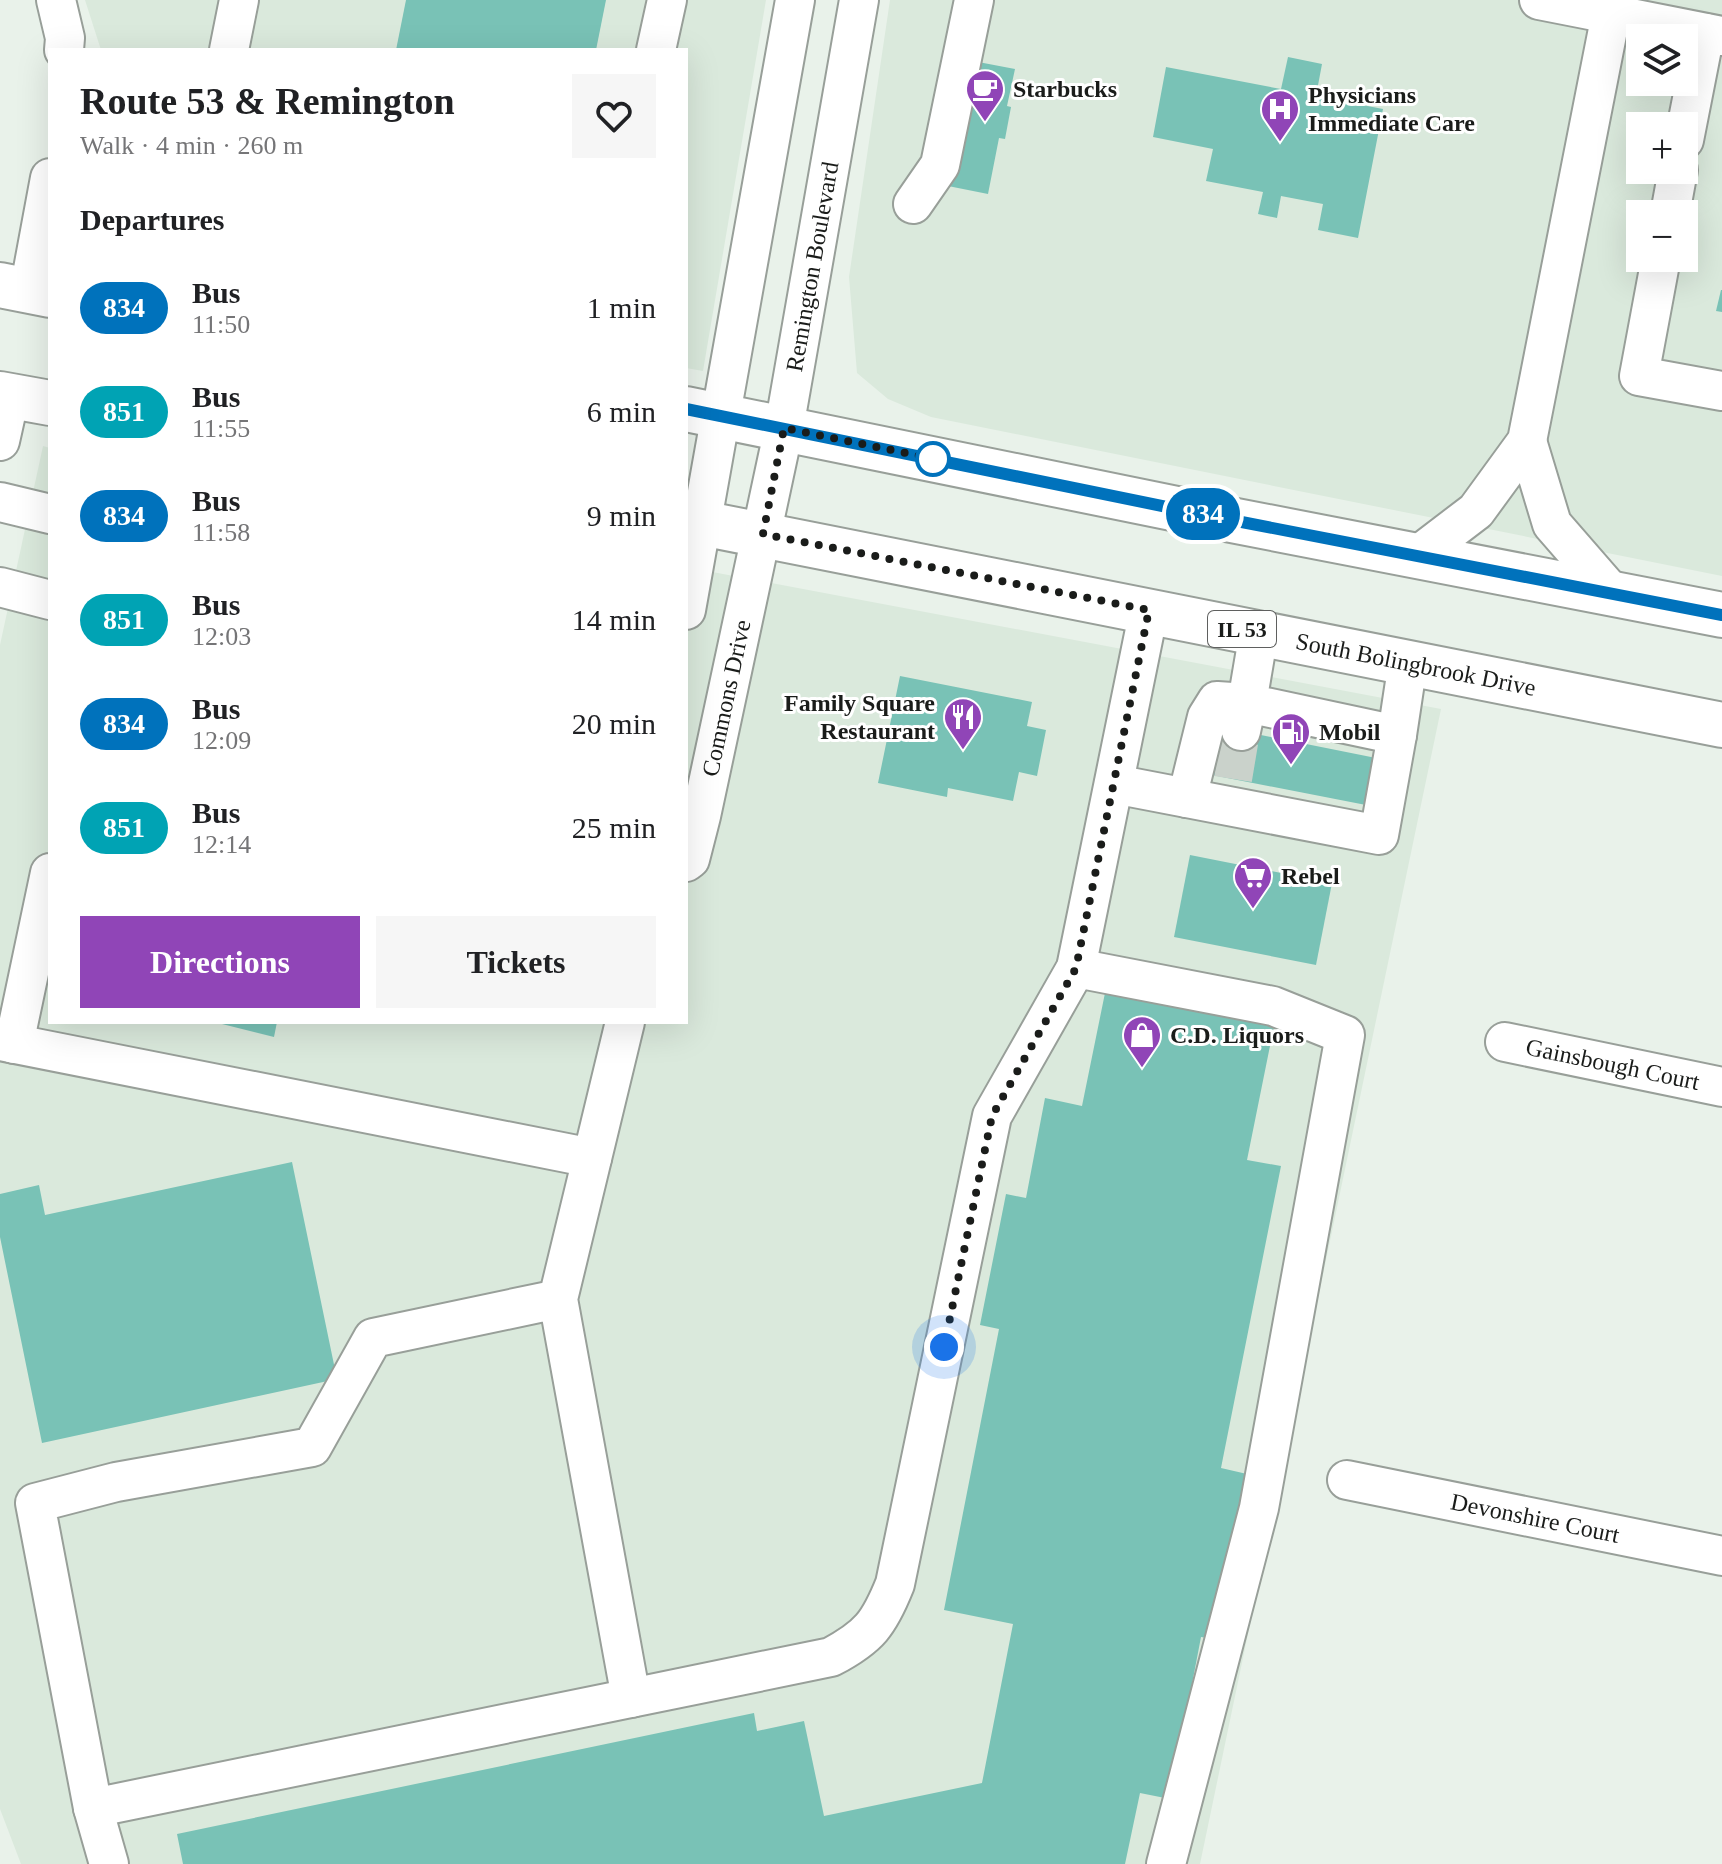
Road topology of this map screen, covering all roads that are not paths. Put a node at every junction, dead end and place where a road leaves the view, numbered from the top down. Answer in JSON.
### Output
{"nodes":[{"id":1,"x":56,"y":0,"type":"edge"},
{"id":2,"x":239,"y":0,"type":"edge"},
{"id":3,"x":667,"y":0,"type":"edge"},
{"id":4,"x":795,"y":0,"type":"edge"},
{"id":5,"x":859,"y":0,"type":"edge"},
{"id":6,"x":974,"y":0,"type":"edge"},
{"id":7,"x":1539,"y":0,"type":"edge"},
{"id":8,"x":1611,"y":14,"type":"junction"},
{"id":9,"x":1713,"y":35,"type":"edge"},
{"id":10,"x":64,"y":48,"type":"edge"},
{"id":11,"x":229,"y":48,"type":"edge"},
{"id":12,"x":656,"y":48,"type":"edge"},
{"id":13,"x":1692,"y":112,"type":"edge"},
{"id":14,"x":48,"y":187,"type":"edge"},
{"id":15,"x":913,"y":204,"type":"dead end"},
{"id":16,"x":1658,"y":272,"type":"edge"},
{"id":17,"x":26,"y":290,"type":"edge"},
{"id":18,"x":1722,"y":391,"type":"edge"},
{"id":19,"x":20,"y":398,"type":"edge"},
{"id":20,"x":703,"y":412,"type":"edge"},
{"id":21,"x":784,"y":428,"type":"junction"},
{"id":22,"x":0,"y":441,"type":"edge"},
{"id":23,"x":1527,"y":441,"type":"junction"},
{"id":24,"x":0,"y":502,"type":"edge"},
{"id":25,"x":48,"y":514,"type":"edge"},
{"id":26,"x":694,"y":521,"type":"edge"},
{"id":27,"x":763,"y":534,"type":"junction"},
{"id":28,"x":1417,"y":556,"type":"junction"},
{"id":29,"x":0,"y":587,"type":"edge"},
{"id":30,"x":688,"y":588,"type":"edge"},
{"id":31,"x":1612,"y":593,"type":"junction"},
{"id":32,"x":48,"y":599,"type":"edge"},
{"id":33,"x":1149,"y":610,"type":"junction"},
{"id":34,"x":1722,"y":615,"type":"edge"},
{"id":35,"x":1259,"y":632,"type":"junction"},
{"id":36,"x":1408,"y":662,"type":"junction"},
{"id":37,"x":1244,"y":717,"type":"junction"},
{"id":38,"x":1722,"y":725,"type":"edge"},
{"id":39,"x":1397,"y":735,"type":"junction"},
{"id":40,"x":1114,"y":784,"type":"junction"},
{"id":41,"x":1187,"y":798,"type":"junction"},
{"id":42,"x":688,"y":860,"type":"edge"},
{"id":43,"x":48,"y":881,"type":"edge"},
{"id":44,"x":1076,"y":968,"type":"junction"},
{"id":45,"x":625,"y":1024,"type":"edge"},
{"id":46,"x":1505,"y":1042,"type":"dead end"},
{"id":47,"x":7,"y":1043,"type":"edge"},
{"id":48,"x":1722,"y":1087,"type":"edge"},
{"id":49,"x":592,"y":1158,"type":"junction"},
{"id":50,"x":558,"y":1299,"type":"junction"},
{"id":51,"x":1347,"y":1480,"type":"dead end"},
{"id":52,"x":1722,"y":1556,"type":"edge"},
{"id":53,"x":631,"y":1698,"type":"junction"},
{"id":54,"x":93,"y":1808,"type":"junction"},
{"id":55,"x":109,"y":1864,"type":"edge"},
{"id":56,"x":1166,"y":1864,"type":"edge"}],
"edges":[{"from":1,"to":10,"type":"street"},
{"from":2,"to":11,"type":"street"},
{"from":3,"to":12,"type":"street"},
{"from":4,"to":20,"type":"street"},
{"from":5,"to":21,"type":"street","name":"Remington Boulevard"},
{"from":6,"to":15,"type":"street"},
{"from":7,"to":8,"type":"street"},
{"from":8,"to":9,"type":"street"},
{"from":8,"to":23,"type":"street"},
{"from":9,"to":13,"type":"street"},
{"from":14,"to":17,"type":"street"},
{"from":16,"to":18,"type":"street"},
{"from":19,"to":22,"type":"street"},
{"from":20,"to":21,"type":"main road"},
{"from":20,"to":26,"type":"street"},
{"from":21,"to":27,"type":"street","name":"Remington Boulevard"},
{"from":21,"to":28,"type":"main road"},
{"from":23,"to":28,"type":"street"},
{"from":23,"to":31,"type":"street"},
{"from":24,"to":25,"type":"street"},
{"from":26,"to":27,"type":"main road","name":"South Bolingbrook Drive","number":"IL 53"},
{"from":26,"to":30,"type":"street"},
{"from":27,"to":33,"type":"main road","name":"South Bolingbrook Drive","number":"IL 53"},
{"from":27,"to":42,"type":"street","name":"Commons Drive"},
{"from":28,"to":31,"type":"main road"},
{"from":29,"to":32,"type":"street"},
{"from":31,"to":34,"type":"main road"},
{"from":33,"to":35,"type":"main road","name":"South Bolingbrook Drive","number":"IL 53"},
{"from":33,"to":40,"type":"street"},
{"from":35,"to":36,"type":"main road","name":"South Bolingbrook Drive","number":"IL 53"},
{"from":35,"to":37,"type":"street"},
{"from":36,"to":38,"type":"main road","name":"South Bolingbrook Drive","number":"IL 53"},
{"from":36,"to":39,"type":"street"},
{"from":37,"to":39,"type":"street"},
{"from":37,"to":41,"type":"street"},
{"from":39,"to":41,"type":"street"},
{"from":40,"to":41,"type":"street"},
{"from":40,"to":44,"type":"street"},
{"from":43,"to":47,"type":"street"},
{"from":44,"to":53,"type":"street"},
{"from":44,"to":56,"type":"street"},
{"from":45,"to":49,"type":"street"},
{"from":46,"to":48,"type":"street","name":"Gainsbough Court"},
{"from":47,"to":49,"type":"street"},
{"from":49,"to":50,"type":"street"},
{"from":50,"to":53,"type":"street"},
{"from":50,"to":54,"type":"street"},
{"from":51,"to":52,"type":"street","name":"Devonshire Court"},
{"from":53,"to":54,"type":"street"},
{"from":54,"to":55,"type":"street"}]}
